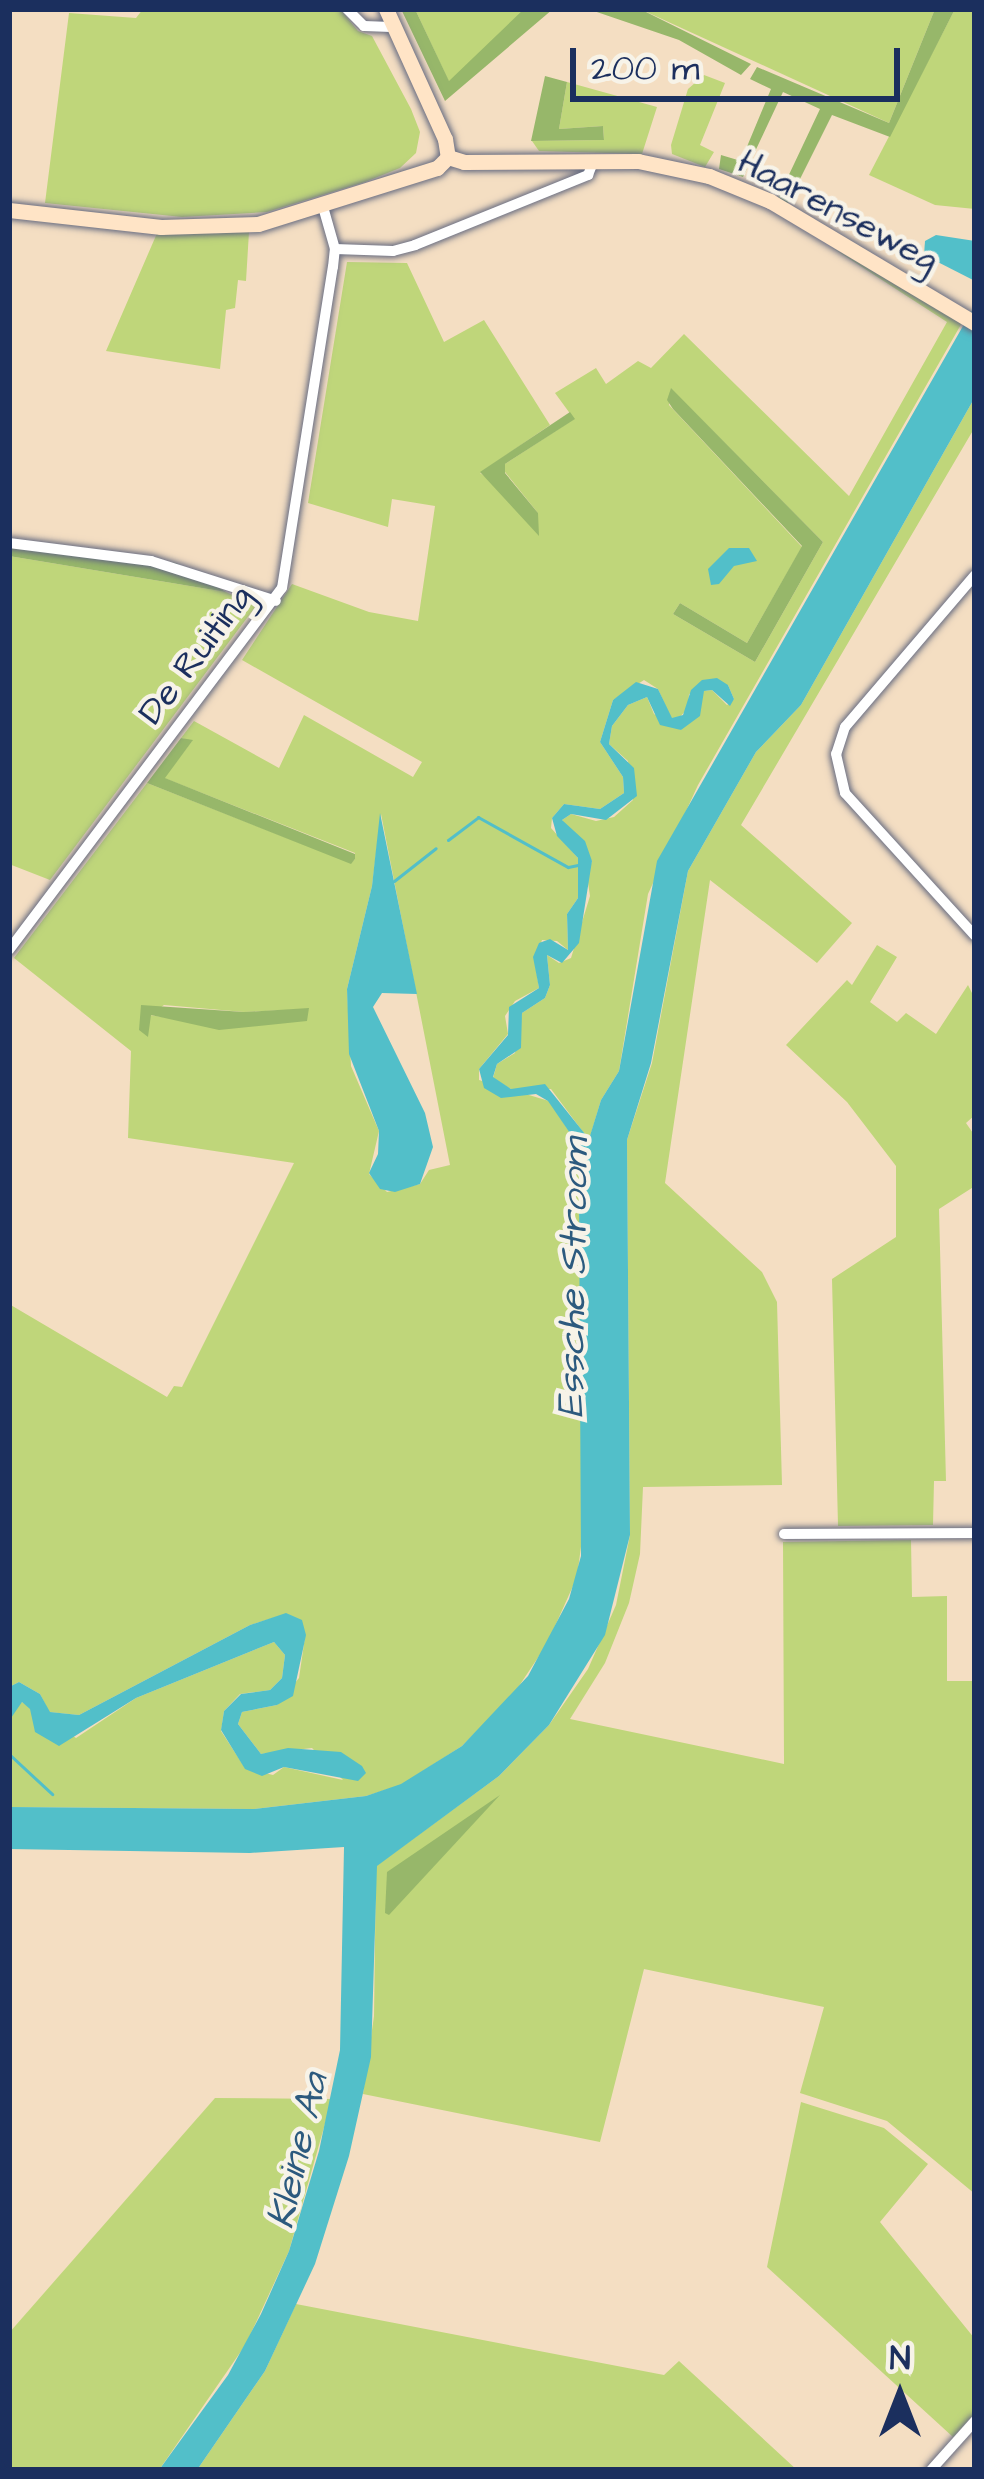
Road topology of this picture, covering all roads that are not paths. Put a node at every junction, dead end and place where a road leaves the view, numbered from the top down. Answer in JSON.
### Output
{"nodes":[{"id":1,"x":347,"y":9,"type":"edge"},
{"id":2,"x":386,"y":9,"type":"edge"},
{"id":3,"x":391,"y":27,"type":"junction"},
{"id":4,"x":448,"y":157,"type":"junction"},
{"id":5,"x":594,"y":160,"type":"junction"},
{"id":6,"x":323,"y":207,"type":"junction"},
{"id":7,"x":9,"y":210,"type":"edge"},
{"id":8,"x":334,"y":249,"type":"junction"},
{"id":9,"x":967,"y":319,"type":"edge"},
{"id":10,"x":9,"y":543,"type":"edge"},
{"id":11,"x":975,"y":575,"type":"edge"},
{"id":12,"x":276,"y":601,"type":"junction"},
{"id":13,"x":975,"y":936,"type":"edge"},
{"id":14,"x":9,"y":950,"type":"edge"},
{"id":15,"x":975,"y":1533,"type":"edge"},
{"id":16,"x":784,"y":1534,"type":"dead end"},
{"id":17,"x":975,"y":2421,"type":"edge"},
{"id":18,"x":932,"y":2470,"type":"edge"}],
"edges":[{"from":1,"to":3,"type":"street"},
{"from":2,"to":3,"type":"street"},
{"from":3,"to":4,"type":"street"},
{"from":4,"to":5,"type":"street","name":"Haarenseweg"},
{"from":4,"to":6,"type":"street"},
{"from":5,"to":8,"type":"street"},
{"from":5,"to":9,"type":"street","name":"Haarenseweg"},
{"from":6,"to":7,"type":"street"},
{"from":6,"to":8,"type":"street","name":"De Ruiting"},
{"from":8,"to":12,"type":"street","name":"De Ruiting"},
{"from":10,"to":12,"type":"street"},
{"from":11,"to":13,"type":"street"},
{"from":12,"to":14,"type":"street","name":"De Ruiting"},
{"from":15,"to":16,"type":"street"},
{"from":17,"to":18,"type":"street"}]}
